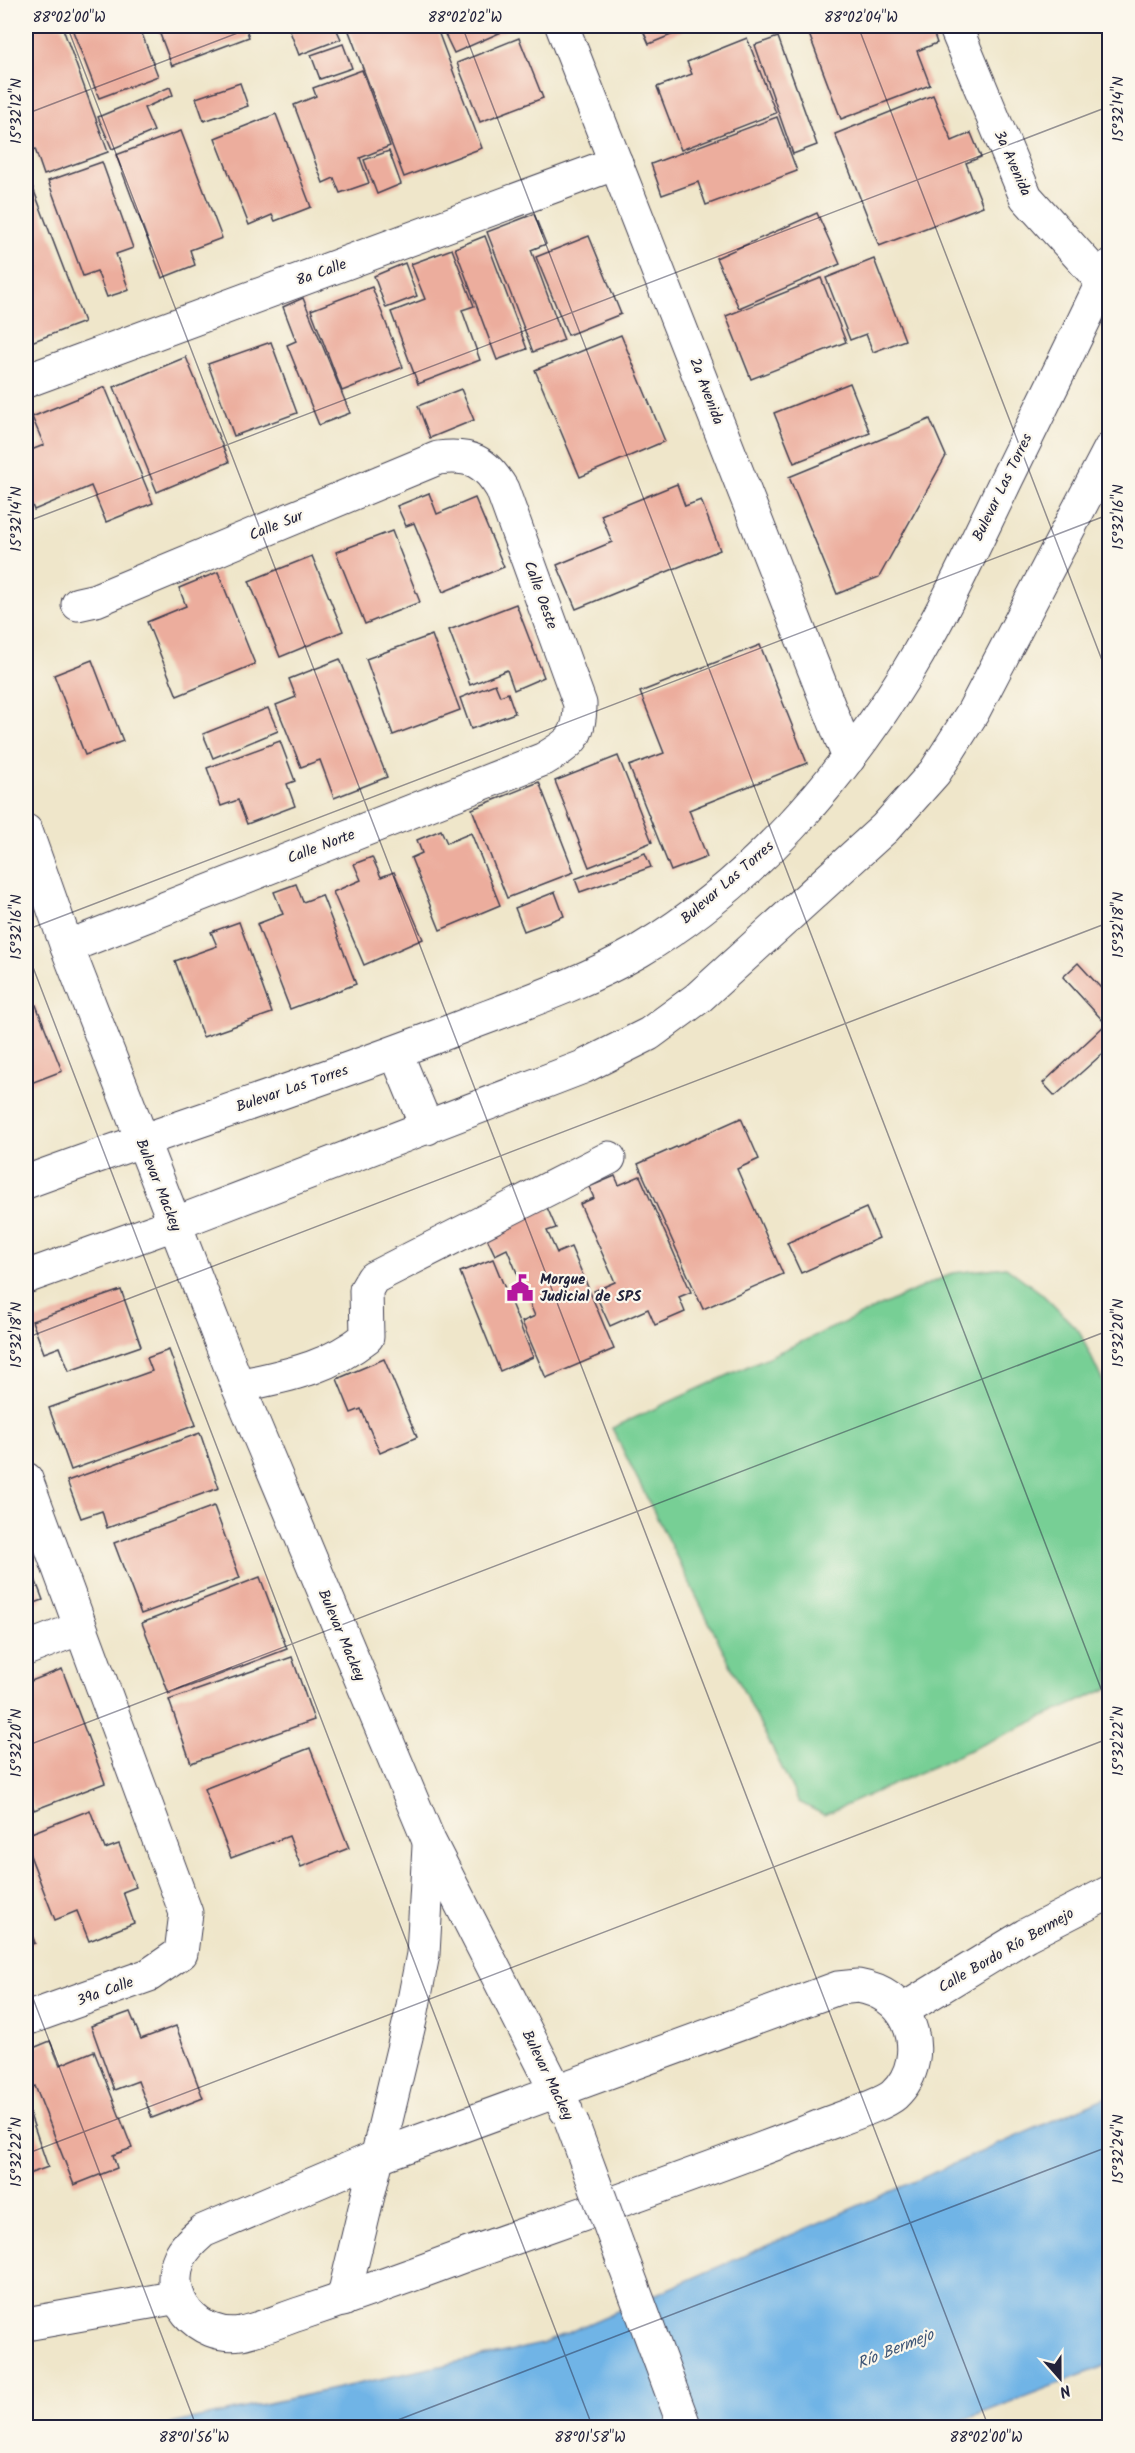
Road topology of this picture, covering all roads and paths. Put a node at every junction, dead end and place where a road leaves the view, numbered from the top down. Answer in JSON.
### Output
{"nodes":[{"id":1,"x":562,"y":26,"type":"edge"},
{"id":2,"x":955,"y":26,"type":"edge"},
{"id":3,"x":616,"y":163,"type":"junction"},
{"id":4,"x":1107,"y":279,"type":"edge"},
{"id":5,"x":26,"y":381,"type":"edge"},
{"id":6,"x":1110,"y":449,"type":"edge"},
{"id":7,"x":475,"y":460,"type":"joint"},
{"id":8,"x":78,"y":604,"type":"dead end"},
{"id":9,"x":572,"y":739,"type":"joint"},
{"id":10,"x":849,"y":758,"type":"junction"},
{"id":11,"x":26,"y":831,"type":"edge"},
{"id":12,"x":67,"y":947,"type":"junction"},
{"id":13,"x":396,"y":1053,"type":"junction"},
{"id":14,"x":427,"y":1128,"type":"junction"},
{"id":15,"x":141,"y":1140,"type":"junction"},
{"id":16,"x":609,"y":1158,"type":"dead end"},
{"id":17,"x":26,"y":1182,"type":"edge"},
{"id":18,"x":174,"y":1224,"type":"junction"},
{"id":19,"x":26,"y":1277,"type":"edge"},
{"id":20,"x":238,"y":1386,"type":"junction"},
{"id":21,"x":26,"y":1479,"type":"edge"},
{"id":22,"x":80,"y":1628,"type":"junction"},
{"id":23,"x":26,"y":1648,"type":"edge"},
{"id":24,"x":429,"y":1841,"type":"junction"},
{"id":25,"x":1110,"y":1892,"type":"edge"},
{"id":26,"x":903,"y":2010,"type":"junction"},
{"id":27,"x":26,"y":2019,"type":"edge"},
{"id":28,"x":556,"y":2090,"type":"junction"},
{"id":29,"x":379,"y":2156,"type":"junction"},
{"id":30,"x":178,"y":2297,"type":"junction"},
{"id":31,"x":343,"y":2300,"type":"junction"},
{"id":32,"x":26,"y":2324,"type":"edge"},
{"id":33,"x":685,"y":2427,"type":"edge"}],
"edges":[{"from":1,"to":3,"type":"street","name":"2a Avenida"},
{"from":2,"to":4,"type":"street","name":"3a Avenida"},
{"from":3,"to":5,"type":"street","name":"8a Calle"},
{"from":3,"to":10,"type":"street","name":"2a Avenida"},
{"from":4,"to":10,"type":"street","name":"Bulevar Las Torres"},
{"from":6,"to":14,"type":"street"},
{"from":7,"to":8,"type":"street","name":"Calle Sur"},
{"from":7,"to":9,"type":"street","name":"Calle Oeste"},
{"from":9,"to":12,"type":"street","name":"Calle Norte"},
{"from":10,"to":13,"type":"street","name":"Bulevar Las Torres"},
{"from":11,"to":12,"type":"street","name":"Bulevar Mackey"},
{"from":12,"to":15,"type":"street","name":"Bulevar Mackey"},
{"from":13,"to":14,"type":"street"},
{"from":13,"to":15,"type":"street","name":"Bulevar Las Torres"},
{"from":14,"to":18,"type":"street"},
{"from":15,"to":17,"type":"street","name":"Bulevar Las Torres"},
{"from":15,"to":18,"type":"street","name":"Bulevar Mackey"},
{"from":16,"to":20,"type":"street"},
{"from":18,"to":19,"type":"street"},
{"from":18,"to":20,"type":"street","name":"Bulevar Mackey"},
{"from":20,"to":24,"type":"street","name":"Bulevar Mackey"},
{"from":21,"to":22,"type":"street"},
{"from":22,"to":23,"type":"street"},
{"from":22,"to":27,"type":"street","name":"39a Calle"},
{"from":24,"to":28,"type":"street","name":"Bulevar Mackey"},
{"from":24,"to":29,"type":"street"},
{"from":25,"to":26,"type":"street","name":"Calle Bordo Río Bermejo"},
{"from":26,"to":28,"type":"street"},
{"from":26,"to":31,"type":"street"},
{"from":28,"to":29,"type":"street"},
{"from":28,"to":33,"type":"street","name":"Bulevar Mackey","bridge":true},
{"from":29,"to":30,"type":"street"},
{"from":29,"to":31,"type":"street"},
{"from":30,"to":31,"type":"street"},
{"from":30,"to":32,"type":"street"}]}
